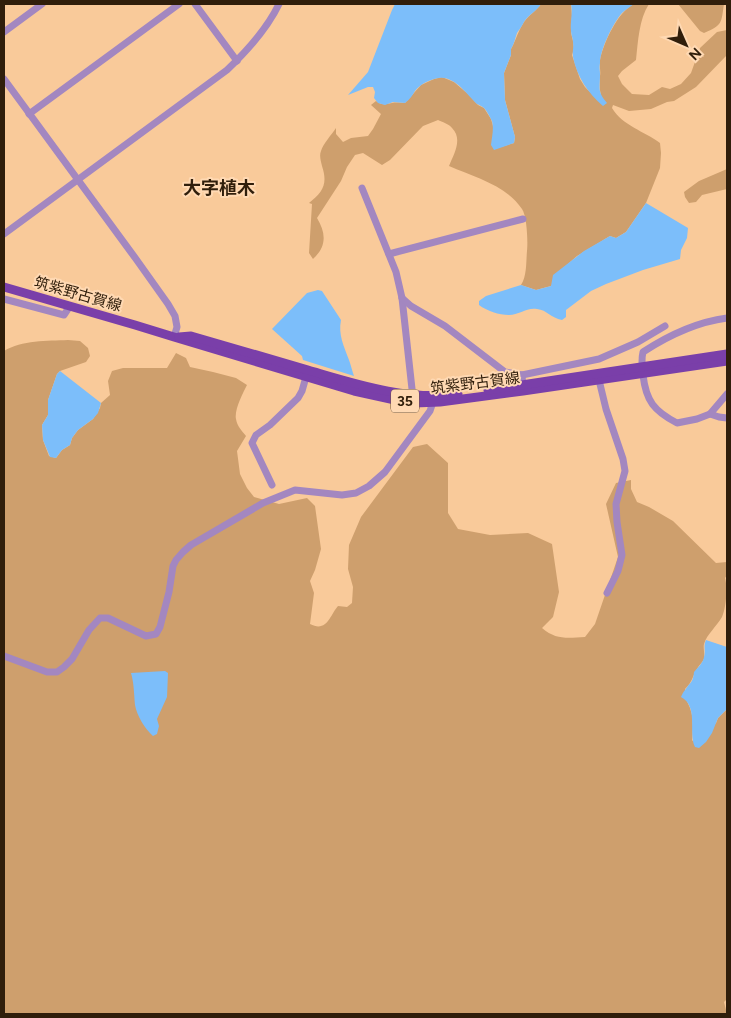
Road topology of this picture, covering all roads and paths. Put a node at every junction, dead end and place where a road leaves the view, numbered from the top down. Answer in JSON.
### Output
{"nodes":[{"id":1,"x":42,"y":4,"type":"edge"},
{"id":2,"x":179,"y":4,"type":"edge"},
{"id":3,"x":194,"y":4,"type":"edge"},
{"id":4,"x":279,"y":4,"type":"edge"},
{"id":5,"x":4,"y":32,"type":"edge"},
{"id":6,"x":237,"y":61,"type":"junction"},
{"id":7,"x":4,"y":79,"type":"edge"},
{"id":8,"x":29,"y":114,"type":"junction"},
{"id":9,"x":78,"y":180,"type":"junction"},
{"id":10,"x":362,"y":188,"type":"dead end"},
{"id":11,"x":523,"y":219,"type":"dead end"},
{"id":12,"x":4,"y":234,"type":"edge"},
{"id":13,"x":388,"y":254,"type":"junction"},
{"id":14,"x":4,"y":286,"type":"edge"},
{"id":15,"x":402,"y":298,"type":"junction"},
{"id":16,"x":4,"y":299,"type":"edge"},
{"id":17,"x":70,"y":306,"type":"junction"},
{"id":18,"x":727,"y":318,"type":"edge"},
{"id":19,"x":665,"y":326,"type":"dead end"},
{"id":20,"x":174,"y":337,"type":"junction"},
{"id":21,"x":727,"y":354,"type":"edge"},
{"id":22,"x":727,"y":362,"type":"edge"},
{"id":23,"x":642,"y":370,"type":"junction"},
{"id":24,"x":522,"y":374,"type":"junction"},
{"id":25,"x":306,"y":377,"type":"junction"},
{"id":26,"x":599,"y":380,"type":"junction"},
{"id":27,"x":523,"y":388,"type":"junction"},
{"id":28,"x":727,"y":394,"type":"edge"},
{"id":29,"x":413,"y":399,"type":"junction"},
{"id":30,"x":433,"y":399,"type":"junction"},
{"id":31,"x":710,"y":414,"type":"junction"},
{"id":32,"x":727,"y":418,"type":"edge"},
{"id":33,"x":272,"y":486,"type":"dead end"},
{"id":34,"x":607,"y":593,"type":"dead end"},
{"id":35,"x":4,"y":656,"type":"edge"}],
"edges":[{"from":1,"to":5,"type":"street"},
{"from":2,"to":8,"type":"street"},
{"from":3,"to":6,"type":"street"},
{"from":4,"to":6,"type":"street"},
{"from":6,"to":9,"type":"street"},
{"from":7,"to":8,"type":"street"},
{"from":8,"to":9,"type":"street"},
{"from":9,"to":12,"type":"street"},
{"from":9,"to":20,"type":"street"},
{"from":10,"to":13,"type":"street"},
{"from":11,"to":13,"type":"street"},
{"from":13,"to":15,"type":"street"},
{"from":14,"to":17,"type":"main road","name":"筑紫野古賀線","number":"35"},
{"from":15,"to":24,"type":"street"},
{"from":15,"to":29,"type":"street"},
{"from":16,"to":17,"type":"street"},
{"from":17,"to":20,"type":"main road","name":"筑紫野古賀線","number":"35"},
{"from":18,"to":23,"type":"street"},
{"from":19,"to":24,"type":"street"},
{"from":20,"to":25,"type":"main road","name":"筑紫野古賀線","number":"35"},
{"from":20,"to":29,"type":"main road","name":"筑紫野古賀線","number":"35"},
{"from":21,"to":23,"type":"main road","name":"筑紫野古賀線","number":"35"},
{"from":22,"to":23,"type":"main road","name":"筑紫野古賀線","number":"35"},
{"from":23,"to":26,"type":"main road","name":"筑紫野古賀線","number":"35"},
{"from":23,"to":27,"type":"main road","name":"筑紫野古賀線","number":"35"},
{"from":23,"to":31,"type":"street"},
{"from":24,"to":27,"type":"street"},
{"from":25,"to":29,"type":"main road","name":"筑紫野古賀線","number":"35"},
{"from":25,"to":33,"type":"street"},
{"from":26,"to":27,"type":"main road","name":"筑紫野古賀線","number":"35"},
{"from":26,"to":34,"type":"street"},
{"from":27,"to":30,"type":"main road","name":"筑紫野古賀線","number":"35"},
{"from":28,"to":31,"type":"street"},
{"from":29,"to":30,"type":"main road","name":"筑紫野古賀線","number":"35"},
{"from":30,"to":35,"type":"street"},
{"from":31,"to":32,"type":"street"}]}
